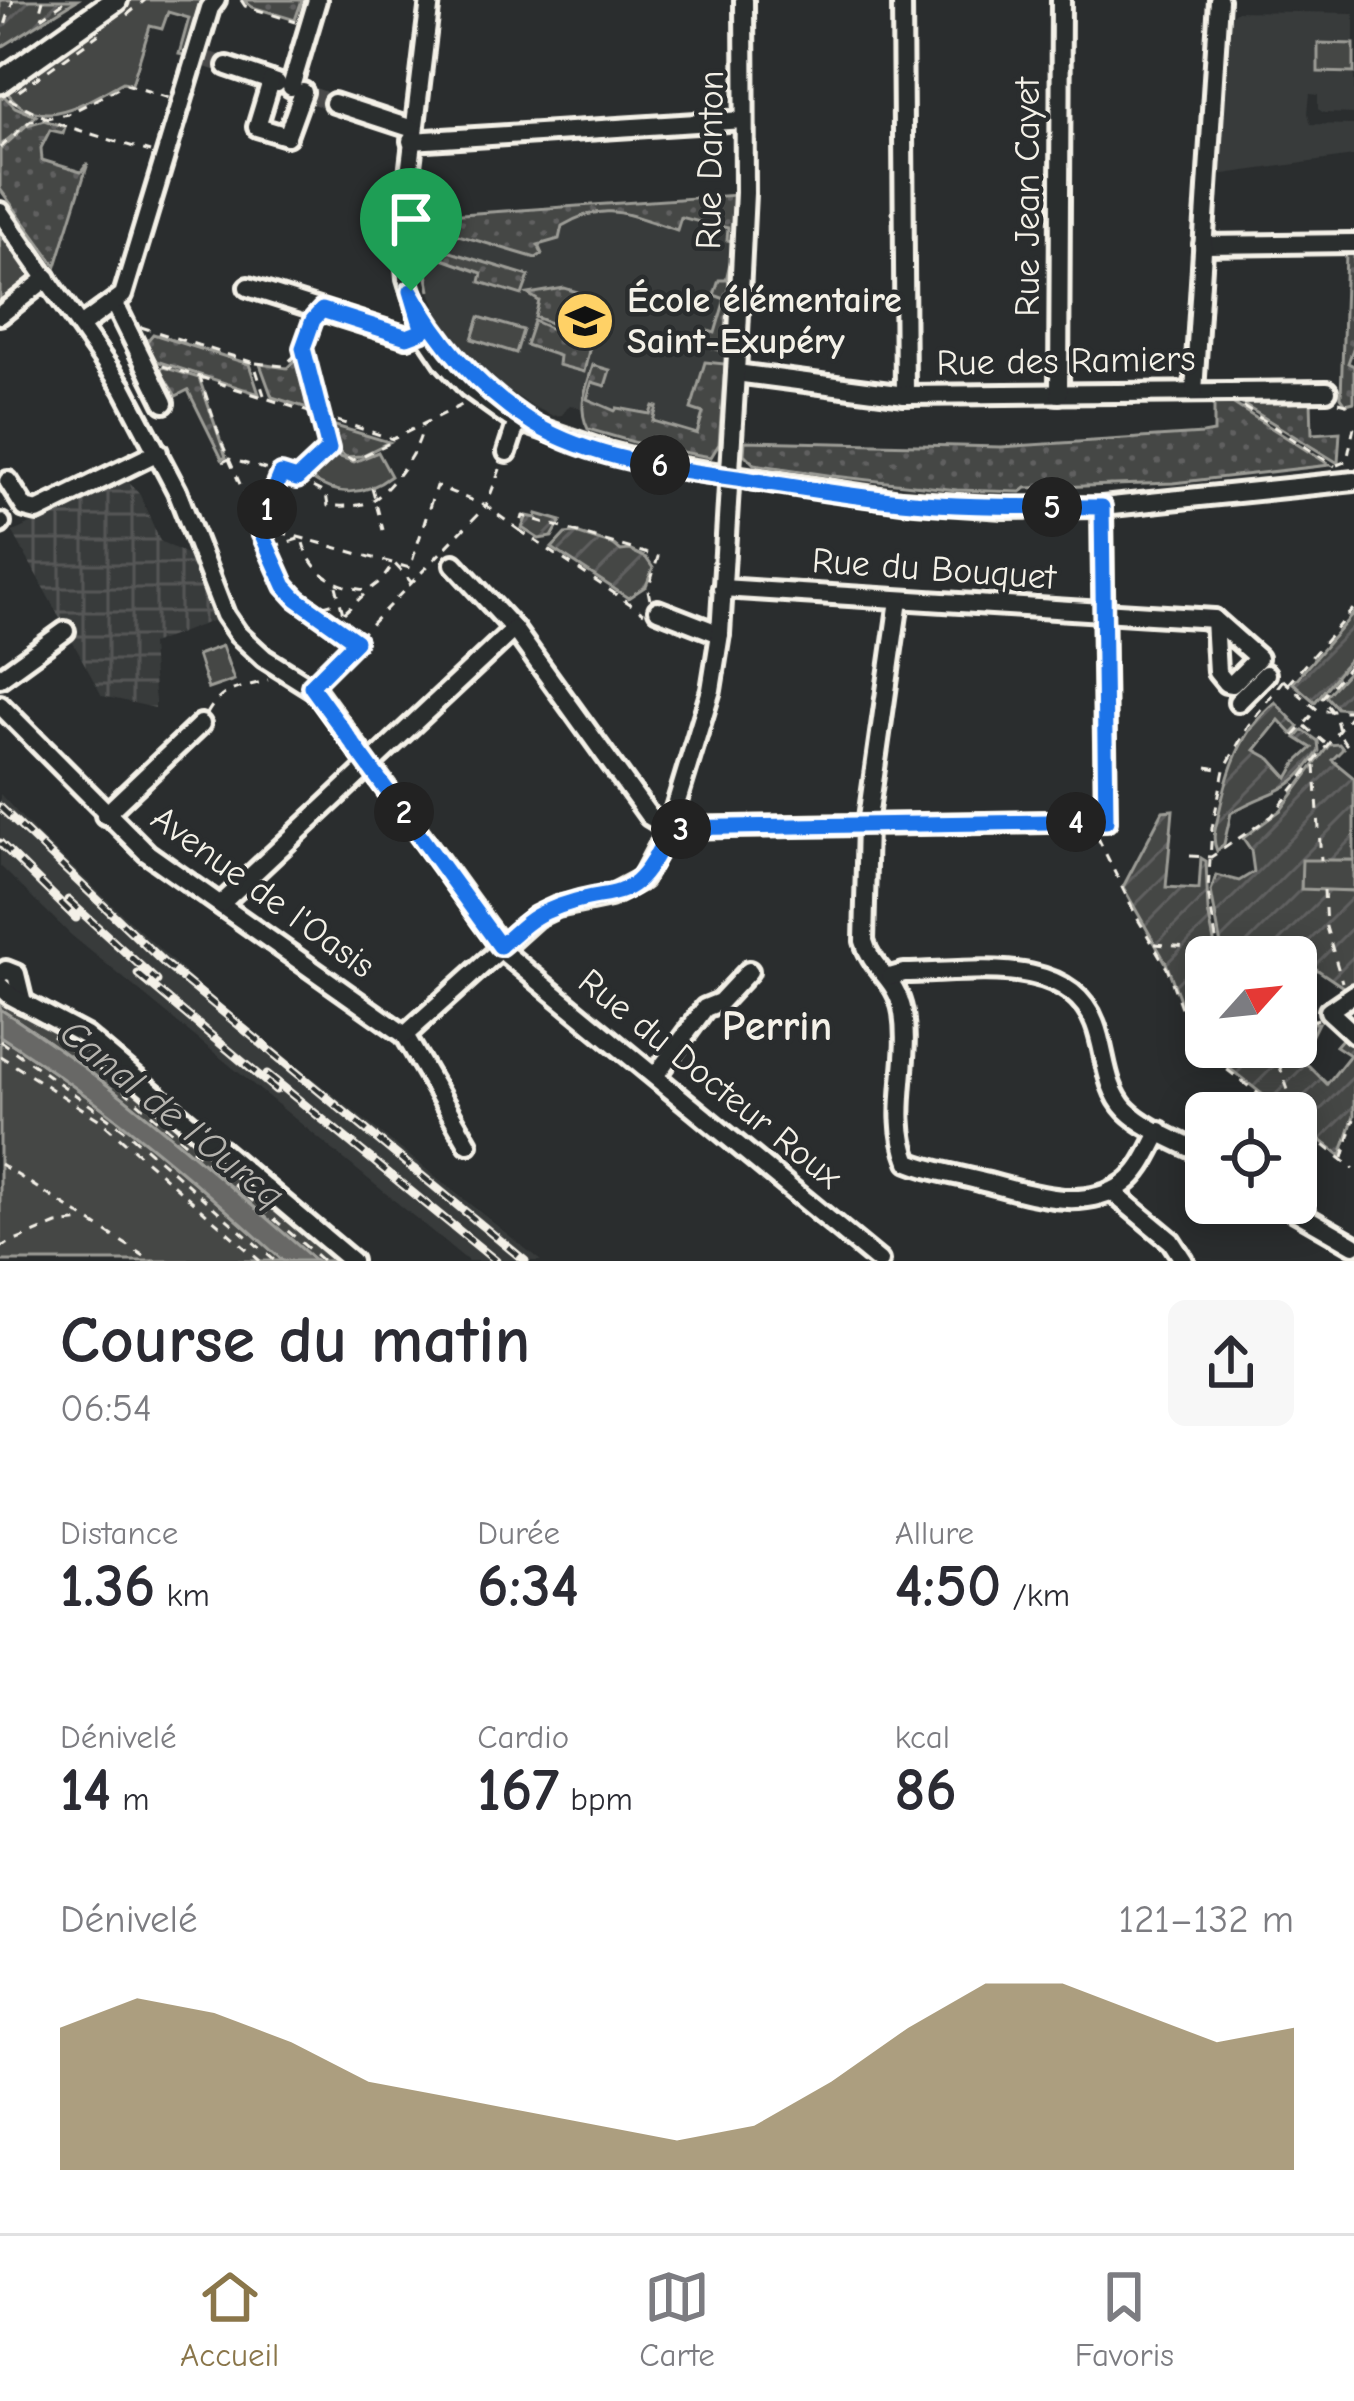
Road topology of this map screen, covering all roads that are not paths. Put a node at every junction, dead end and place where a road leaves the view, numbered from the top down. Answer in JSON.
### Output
{"nodes":[{"id":1,"x":116,"y":0,"type":"edge"},
{"id":2,"x":216,"y":0,"type":"edge"},
{"id":3,"x":317,"y":0,"type":"edge"},
{"id":4,"x":430,"y":0,"type":"edge"},
{"id":5,"x":744,"y":0,"type":"edge"},
{"id":6,"x":902,"y":0,"type":"edge"},
{"id":7,"x":1061,"y":0,"type":"edge"},
{"id":8,"x":1220,"y":0,"type":"edge"},
{"id":9,"x":227,"y":66,"type":"tunnel mouth"},
{"id":10,"x":271,"y":81,"type":"junction"},
{"id":11,"x":2,"y":88,"type":"edge"},
{"id":12,"x":301,"y":91,"type":"junction"},
{"id":13,"x":334,"y":103,"type":"tunnel mouth"},
{"id":14,"x":744,"y":120,"type":"junction"},
{"id":15,"x":412,"y":135,"type":"junction"},
{"id":16,"x":0,"y":212,"type":"edge"},
{"id":17,"x":1354,"y":243,"type":"edge"},
{"id":18,"x":1203,"y":245,"type":"junction"},
{"id":19,"x":47,"y":278,"type":"junction"},
{"id":20,"x":248,"y":287,"type":"dead end"},
{"id":21,"x":411,"y":291,"type":"junction"},
{"id":22,"x":115,"y":304,"type":"junction"},
{"id":23,"x":0,"y":315,"type":"edge"},
{"id":24,"x":82,"y":325,"type":"junction"},
{"id":25,"x":423,"y":331,"type":"junction"},
{"id":26,"x":144,"y":361,"type":"junction"},
{"id":27,"x":109,"y":366,"type":"junction"},
{"id":28,"x":736,"y":373,"type":"junction"},
{"id":29,"x":1327,"y":391,"type":"dead end"},
{"id":30,"x":1194,"y":392,"type":"junction"},
{"id":31,"x":1059,"y":394,"type":"junction"},
{"id":32,"x":905,"y":395,"type":"junction"},
{"id":33,"x":167,"y":402,"type":"dead end"},
{"id":34,"x":517,"y":421,"type":"junction"},
{"id":35,"x":537,"y":426,"type":"junction"},
{"id":36,"x":158,"y":452,"type":"junction"},
{"id":37,"x":505,"y":457,"type":"road end"},
{"id":38,"x":1343,"y":476,"type":"edge"},
{"id":39,"x":729,"y":477,"type":"junction"},
{"id":40,"x":8,"y":481,"type":"dead end"},
{"id":41,"x":1102,"y":507,"type":"junction"},
{"id":42,"x":454,"y":564,"type":"dead end"},
{"id":43,"x":722,"y":589,"type":"junction"},
{"id":44,"x":899,"y":601,"type":"junction"},
{"id":45,"x":658,"y":610,"type":"road end"},
{"id":46,"x":1105,"y":613,"type":"junction"},
{"id":47,"x":1214,"y":620,"type":"junction"},
{"id":48,"x":514,"y":629,"type":"junction"},
{"id":49,"x":65,"y":631,"type":"dead end"},
{"id":50,"x":720,"y":634,"type":"junction"},
{"id":51,"x":1271,"y":677,"type":"junction"},
{"id":52,"x":0,"y":678,"type":"edge"},
{"id":53,"x":1238,"y":702,"type":"dead end"},
{"id":54,"x":0,"y":705,"type":"edge"},
{"id":55,"x":201,"y":724,"type":"road end"},
{"id":56,"x":369,"y":764,"type":"junction"},
{"id":57,"x":105,"y":815,"type":"junction"},
{"id":58,"x":867,"y":825,"type":"junction"},
{"id":59,"x":669,"y":828,"type":"junction"},
{"id":60,"x":221,"y":904,"type":"junction"},
{"id":61,"x":500,"y":946,"type":"junction"},
{"id":62,"x":748,"y":970,"type":"dead end"},
{"id":63,"x":0,"y":974,"type":"edge"},
{"id":64,"x":890,"y":977,"type":"junction"},
{"id":65,"x":0,"y":986,"type":"edge"},
{"id":66,"x":1351,"y":996,"type":"edge"},
{"id":67,"x":23,"y":1003,"type":"junction"},
{"id":68,"x":1354,"y":1034,"type":"edge"},
{"id":69,"x":405,"y":1035,"type":"junction"},
{"id":70,"x":655,"y":1076,"type":"junction"},
{"id":71,"x":1160,"y":1130,"type":"junction"},
{"id":72,"x":468,"y":1144,"type":"dead end"},
{"id":73,"x":1185,"y":1144,"type":"edge"},
{"id":74,"x":1111,"y":1191,"type":"junction"},
{"id":75,"x":1317,"y":1224,"type":"edge"},
{"id":76,"x":1354,"y":1245,"type":"edge"},
{"id":77,"x":352,"y":1261,"type":"edge"},
{"id":78,"x":879,"y":1261,"type":"edge"},
{"id":79,"x":1184,"y":1261,"type":"edge"}],
"edges":[{"from":1,"to":11,"type":"main road"},
{"from":2,"to":22,"type":"street"},
{"from":3,"to":12,"type":"street"},
{"from":4,"to":15,"type":"street"},
{"from":5,"to":14,"type":"street","name":"Rue Danton"},
{"from":6,"to":32,"type":"street"},
{"from":7,"to":31,"type":"street","name":"Rue Jean Cayet"},
{"from":8,"to":18,"type":"street"},
{"from":9,"to":10,"type":"street"},
{"from":10,"to":12,"type":"street"},
{"from":10,"to":12,"type":"street"},
{"from":13,"to":15,"type":"street"},
{"from":14,"to":15,"type":"street"},
{"from":14,"to":28,"type":"street","name":"Rue Danton"},
{"from":15,"to":21,"type":"street"},
{"from":16,"to":19,"type":"street"},
{"from":17,"to":18,"type":"street"},
{"from":18,"to":30,"type":"street"},
{"from":19,"to":23,"type":"street"},
{"from":19,"to":24,"type":"street"},
{"from":20,"to":25,"type":"street"},
{"from":21,"to":25,"type":"street"},
{"from":21,"to":35,"type":"street"},
{"from":22,"to":24,"type":"street"},
{"from":22,"to":26,"type":"street"},
{"from":24,"to":27,"type":"street"},
{"from":25,"to":34,"type":"street"},
{"from":26,"to":27,"type":"street"},
{"from":26,"to":33,"type":"street"},
{"from":27,"to":36,"type":"street"},
{"from":28,"to":32,"type":"street","name":"Rue des Ramiers"},
{"from":28,"to":39,"type":"street","name":"Rue Danton"},
{"from":29,"to":30,"type":"street","name":"Rue des Ramiers"},
{"from":30,"to":31,"type":"street","name":"Rue des Ramiers"},
{"from":31,"to":32,"type":"street","name":"Rue des Ramiers"},
{"from":34,"to":35,"type":"street"},
{"from":34,"to":37,"type":"street"},
{"from":35,"to":39,"type":"street"},
{"from":36,"to":40,"type":"street"},
{"from":36,"to":56,"type":"street","name":"Rue du Docteur Roux"},
{"from":38,"to":41,"type":"street"},
{"from":39,"to":41,"type":"street"},
{"from":39,"to":43,"type":"street","name":"Rue Danton"},
{"from":41,"to":46,"type":"street"},
{"from":42,"to":48,"type":"street"},
{"from":43,"to":44,"type":"street","name":"Rue du Bouquet"},
{"from":43,"to":50,"type":"street","name":"Rue Danton"},
{"from":44,"to":46,"type":"street","name":"Rue du Bouquet"},
{"from":44,"to":58,"type":"street"},
{"from":45,"to":50,"type":"street"},
{"from":46,"to":47,"type":"street","name":"Rue du Bouquet"},
{"from":46,"to":58,"type":"street"},
{"from":47,"to":51,"type":"street"},
{"from":47,"to":51,"type":"street"},
{"from":48,"to":56,"type":"street"},
{"from":48,"to":59,"type":"street"},
{"from":49,"to":52,"type":"street"},
{"from":50,"to":59,"type":"street","name":"Rue Danton"},
{"from":51,"to":53,"type":"street"},
{"from":54,"to":57,"type":"street","name":"Avenue de l'Oasis"},
{"from":55,"to":57,"type":"street"},
{"from":56,"to":60,"type":"street"},
{"from":56,"to":61,"type":"street","name":"Rue du Docteur Roux"},
{"from":57,"to":60,"type":"street","name":"Avenue de l'Oasis"},
{"from":58,"to":59,"type":"street"},
{"from":58,"to":64,"type":"street"},
{"from":59,"to":61,"type":"street","name":"Rue Danton"},
{"from":60,"to":69,"type":"street","name":"Avenue de l'Oasis"},
{"from":61,"to":69,"type":"street","name":"Rue Danton"},
{"from":61,"to":70,"type":"street","name":"Rue du Docteur Roux"},
{"from":62,"to":70,"type":"street"},
{"from":63,"to":67,"type":"street"},
{"from":64,"to":71,"type":"street"},
{"from":64,"to":74,"type":"street"},
{"from":65,"to":67,"type":"street"},
{"from":66,"to":68,"type":"street"},
{"from":67,"to":77,"type":"street"},
{"from":69,"to":72,"type":"street","name":"Avenue de l'Oasis"},
{"from":70,"to":78,"type":"street","name":"Rue du Docteur Roux"},
{"from":71,"to":73,"type":"street"},
{"from":71,"to":74,"type":"street"},
{"from":74,"to":79,"type":"street"},
{"from":75,"to":76,"type":"street"}]}
